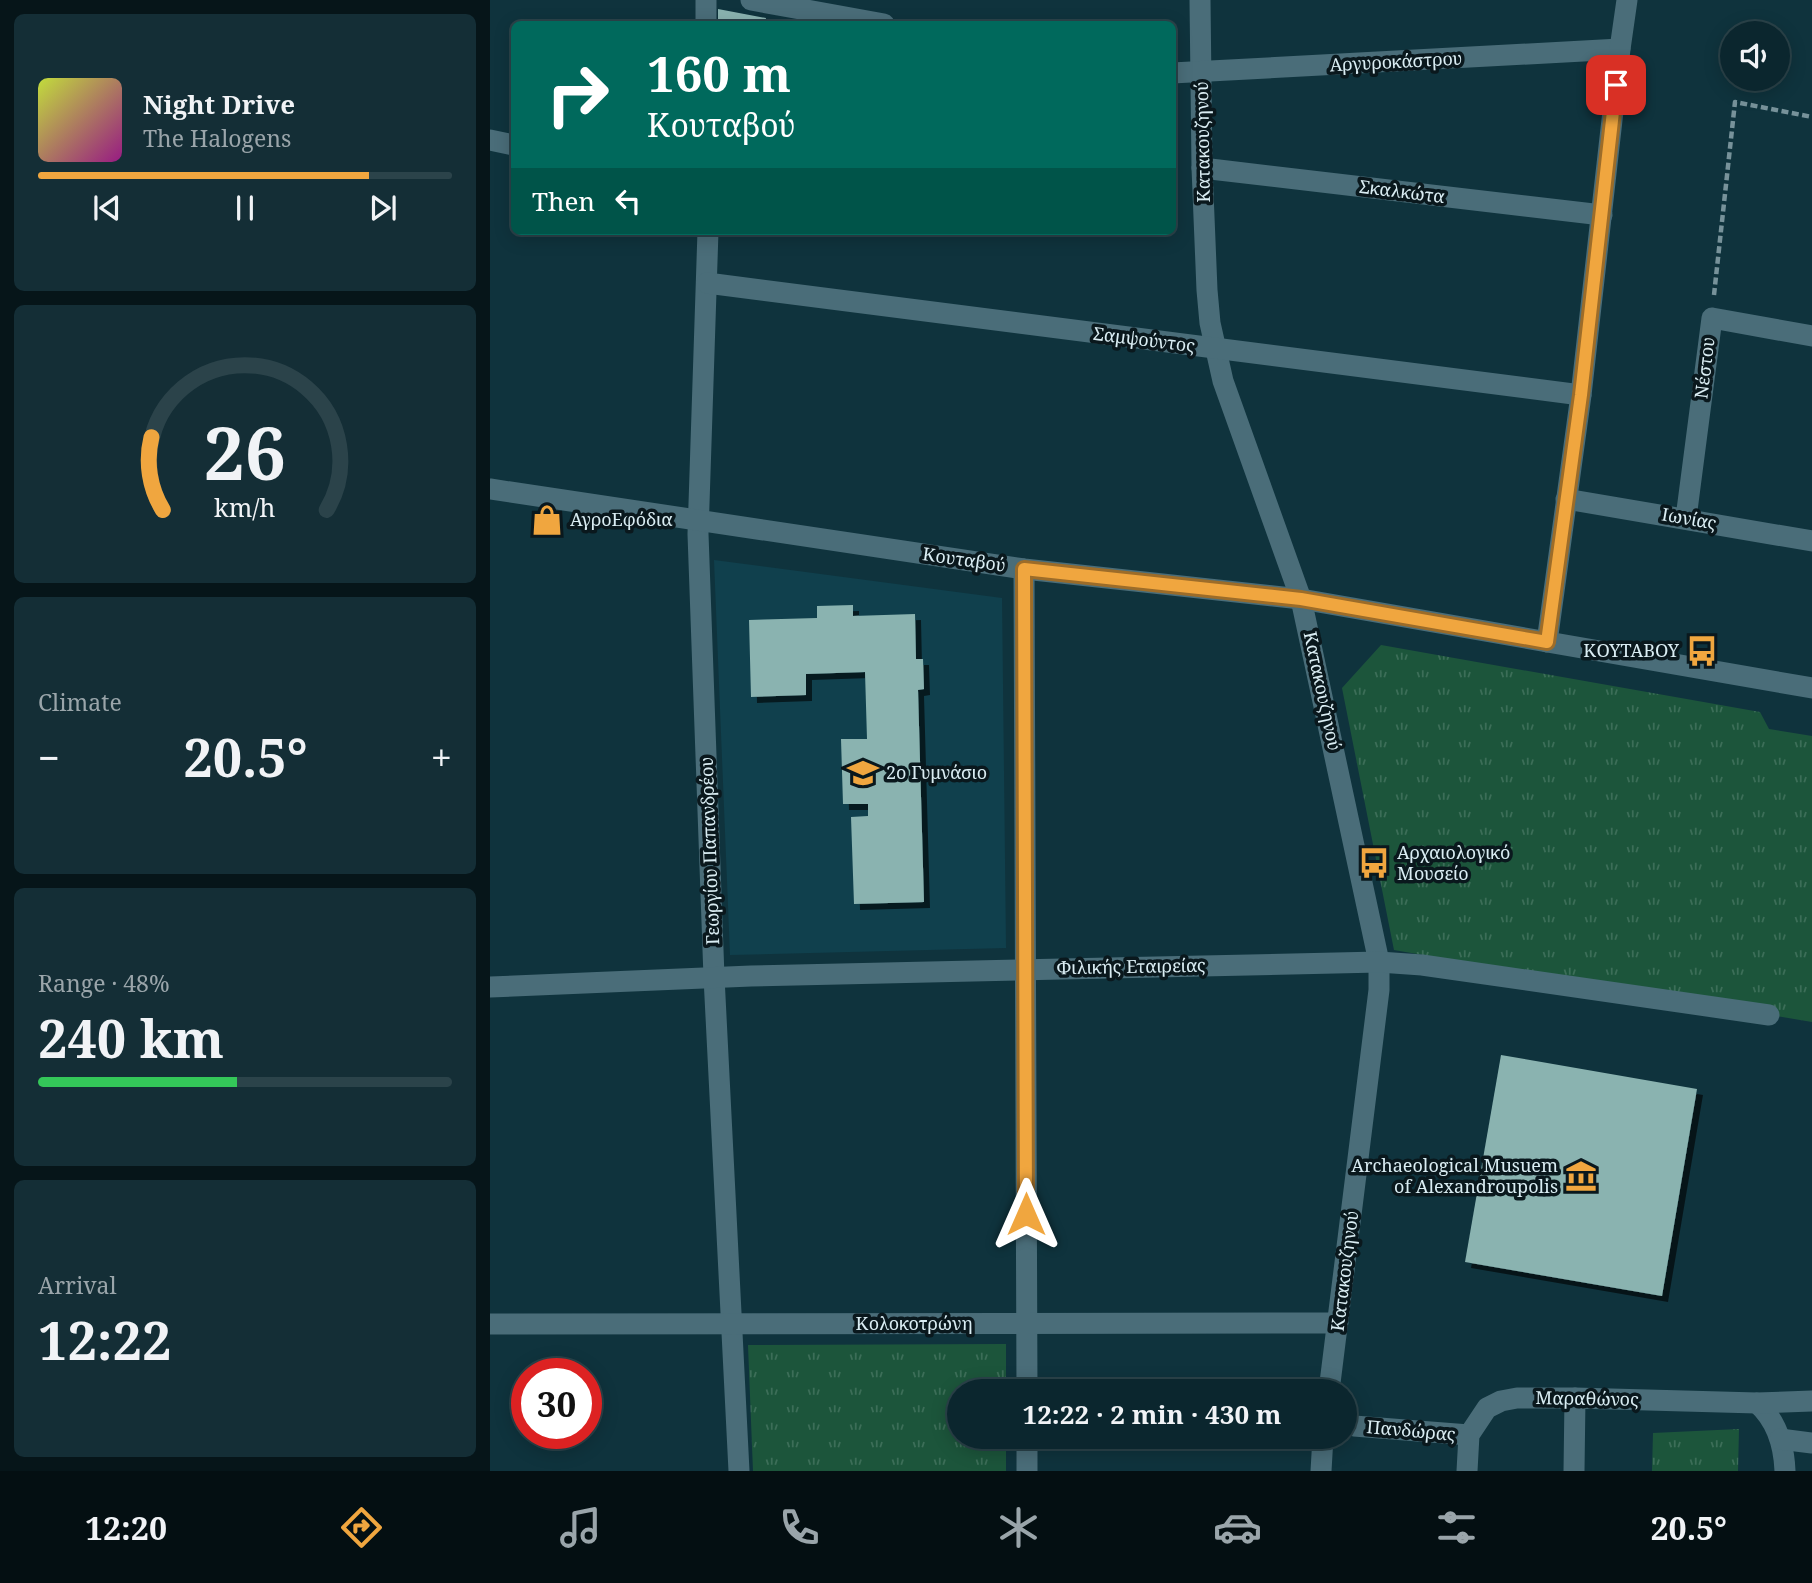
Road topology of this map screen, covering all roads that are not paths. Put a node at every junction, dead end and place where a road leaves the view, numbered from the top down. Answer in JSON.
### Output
{"nodes":[{"id":1,"x":706,"y":0,"type":"edge"},
{"id":2,"x":751,"y":0,"type":"edge"},
{"id":3,"x":1200,"y":0,"type":"edge"},
{"id":4,"x":1628,"y":0,"type":"edge"},
{"id":5,"x":706,"y":21,"type":"edge"},
{"id":6,"x":867,"y":21,"type":"edge"},
{"id":7,"x":1620,"y":49,"type":"junction"},
{"id":8,"x":1176,"y":73,"type":"edge"},
{"id":9,"x":1202,"y":73,"type":"junction"},
{"id":10,"x":490,"y":140,"type":"edge"},
{"id":11,"x":511,"y":144,"type":"edge"},
{"id":12,"x":1202,"y":168,"type":"junction"},
{"id":13,"x":1602,"y":215,"type":"junction"},
{"id":14,"x":708,"y":235,"type":"edge"},
{"id":15,"x":707,"y":283,"type":"junction"},
{"id":16,"x":1812,"y":337,"type":"edge"},
{"id":17,"x":1216,"y":350,"type":"junction"},
{"id":18,"x":1581,"y":395,"type":"junction"},
{"id":19,"x":490,"y":489,"type":"edge"},
{"id":20,"x":1566,"y":499,"type":"junction"},
{"id":21,"x":1686,"y":518,"type":"junction"},
{"id":22,"x":698,"y":520,"type":"junction"},
{"id":23,"x":1812,"y":541,"type":"edge"},
{"id":24,"x":1024,"y":569,"type":"junction"},
{"id":25,"x":1301,"y":599,"type":"junction"},
{"id":26,"x":1547,"y":642,"type":"junction"},
{"id":27,"x":1812,"y":688,"type":"edge"},
{"id":28,"x":1379,"y":962,"type":"junction"},
{"id":29,"x":1027,"y":969,"type":"junction"},
{"id":30,"x":714,"y":977,"type":"junction"},
{"id":31,"x":490,"y":986,"type":"edge"},
{"id":32,"x":1769,"y":1015,"type":"dead end"},
{"id":33,"x":1026,"y":1323,"type":"junction"},
{"id":34,"x":490,"y":1324,"type":"edge"},
{"id":35,"x":732,"y":1324,"type":"junction"},
{"id":36,"x":1338,"y":1324,"type":"junction"},
{"id":37,"x":1027,"y":1379,"type":"edge"},
{"id":38,"x":1331,"y":1379,"type":"edge"},
{"id":39,"x":1575,"y":1398,"type":"junction"},
{"id":40,"x":1812,"y":1401,"type":"edge"},
{"id":41,"x":1757,"y":1403,"type":"junction"},
{"id":42,"x":1357,"y":1426,"type":"edge"},
{"id":43,"x":1469,"y":1435,"type":"junction"},
{"id":44,"x":1780,"y":1439,"type":"junction"},
{"id":45,"x":1812,"y":1443,"type":"edge"},
{"id":46,"x":1027,"y":1449,"type":"edge"},
{"id":47,"x":1322,"y":1449,"type":"edge"},
{"id":48,"x":738,"y":1471,"type":"edge"},
{"id":49,"x":1027,"y":1471,"type":"edge"},
{"id":50,"x":1321,"y":1471,"type":"edge"},
{"id":51,"x":1467,"y":1471,"type":"edge"},
{"id":52,"x":1574,"y":1471,"type":"edge"},
{"id":53,"x":1785,"y":1471,"type":"edge"}],
"edges":[{"from":1,"to":5,"type":"street"},
{"from":2,"to":6,"type":"street"},
{"from":3,"to":9,"type":"street","name":"Κατακουζηνού"},
{"from":4,"to":7,"type":"street"},
{"from":7,"to":9,"type":"street","name":"Αργυροκάστρου"},
{"from":7,"to":13,"type":"street"},
{"from":8,"to":9,"type":"street","name":"Αργυροκάστρου"},
{"from":9,"to":12,"type":"street","name":"Κατακουζηνού"},
{"from":10,"to":11,"type":"street"},
{"from":12,"to":13,"type":"street","name":"Σκαλκώτα"},
{"from":12,"to":17,"type":"street","name":"Κατακουζηνού"},
{"from":13,"to":18,"type":"street"},
{"from":14,"to":15,"type":"street","name":"Γεωργίου Παπανδρέου"},
{"from":15,"to":17,"type":"street","name":"Σαμψούντος"},
{"from":15,"to":22,"type":"street","name":"Γεωργίου Παπανδρέου"},
{"from":16,"to":21,"type":"street","name":"Νέστου"},
{"from":17,"to":18,"type":"street","name":"Σαμψούντος"},
{"from":17,"to":25,"type":"street","name":"Κατακουζηνού"},
{"from":18,"to":20,"type":"street"},
{"from":19,"to":22,"type":"street","name":"Κουταβού"},
{"from":20,"to":21,"type":"street","name":"Ιωνίας"},
{"from":20,"to":26,"type":"street"},
{"from":21,"to":23,"type":"street","name":"Ιωνίας"},
{"from":22,"to":24,"type":"street","name":"Κουταβού"},
{"from":22,"to":30,"type":"street","name":"Γεωργίου Παπανδρέου"},
{"from":24,"to":25,"type":"street","name":"Κουταβού"},
{"from":24,"to":29,"type":"street"},
{"from":25,"to":26,"type":"street","name":"Κουταβού"},
{"from":25,"to":28,"type":"street","name":"Κατακουζηνού"},
{"from":26,"to":27,"type":"street","name":"Κουταβού"},
{"from":28,"to":29,"type":"street","name":"Φιλικής Εταιρείας"},
{"from":28,"to":32,"type":"street","name":"Φιλικής Εταιρείας"},
{"from":28,"to":36,"type":"street","name":"Κατακουζηνού"},
{"from":29,"to":30,"type":"street","name":"Φιλικής Εταιρείας"},
{"from":29,"to":33,"type":"street"},
{"from":30,"to":31,"type":"street","name":"Φιλικής Εταιρείας"},
{"from":30,"to":35,"type":"street","name":"Γεωργίου Παπανδρέου"},
{"from":33,"to":35,"type":"street","name":"Κολοκοτρώνη"},
{"from":33,"to":36,"type":"street","name":"Κολοκοτρώνη"},
{"from":33,"to":37,"type":"street"},
{"from":34,"to":35,"type":"street","name":"Κολοκοτρώνη"},
{"from":35,"to":48,"type":"street","name":"Γεωργίου Παπανδρέου"},
{"from":36,"to":38,"type":"street","name":"Κατακουζηνού"},
{"from":39,"to":41,"type":"street","name":"Μαραθώνος"},
{"from":39,"to":43,"type":"street","name":"Μαραθώνος"},
{"from":39,"to":52,"type":"street"},
{"from":40,"to":41,"type":"street","name":"Μαραθώνος"},
{"from":41,"to":44,"type":"street"},
{"from":42,"to":43,"type":"street","name":"Πανδώρας"},
{"from":43,"to":51,"type":"street"},
{"from":44,"to":45,"type":"street"},
{"from":44,"to":53,"type":"street"},
{"from":46,"to":49,"type":"street"},
{"from":47,"to":50,"type":"street"}]}
